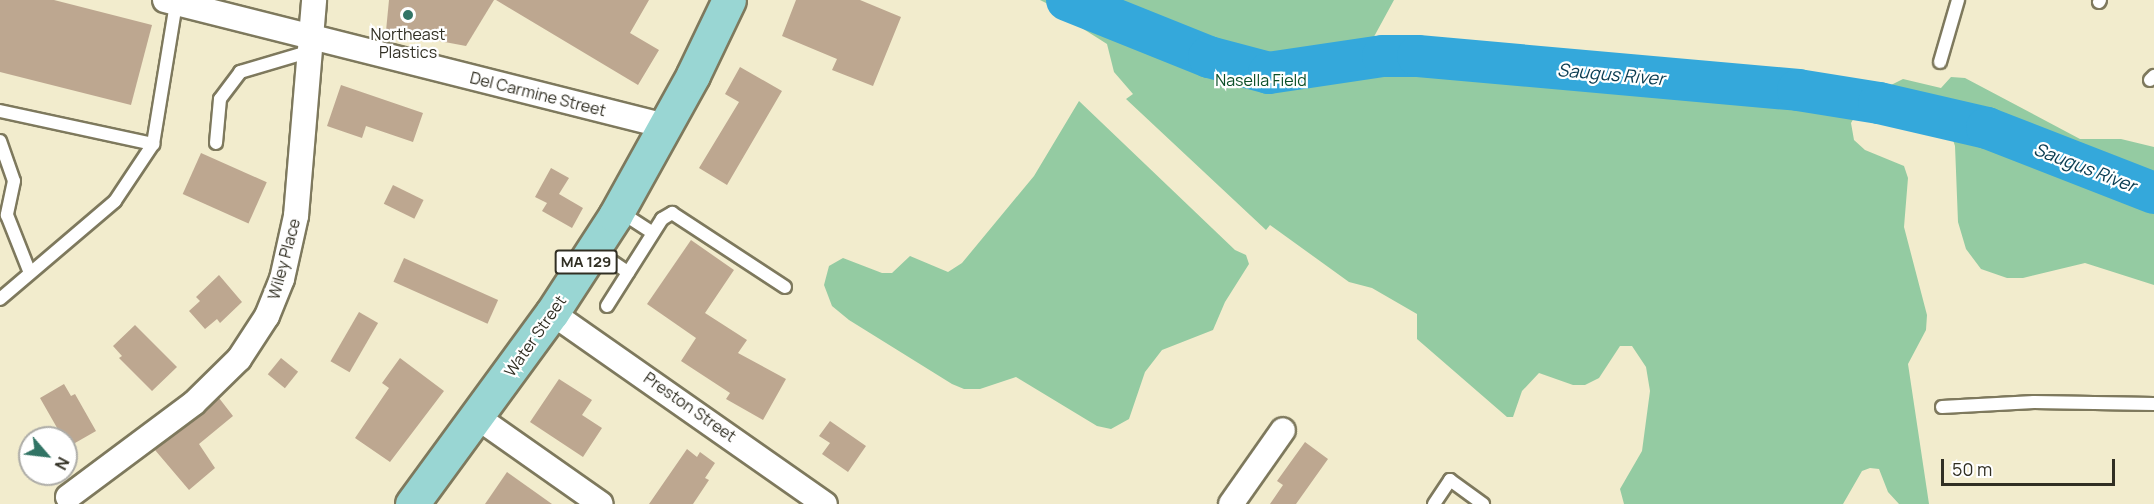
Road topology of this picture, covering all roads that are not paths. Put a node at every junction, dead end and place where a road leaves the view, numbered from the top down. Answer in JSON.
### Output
{"nodes":[{"id":1,"x":314,"y":0,"type":"edge"},
{"id":2,"x":729,"y":0,"type":"edge"},
{"id":3,"x":1958,"y":0,"type":"edge"},
{"id":4,"x":171,"y":1,"type":"edge"},
{"id":5,"x":312,"y":44,"type":"junction"},
{"id":6,"x":1940,"y":62,"type":"dead end"},
{"id":7,"x":0,"y":111,"type":"edge"},
{"id":8,"x":666,"y":126,"type":"junction"},
{"id":9,"x":0,"y":141,"type":"edge"},
{"id":10,"x":216,"y":143,"type":"dead end"},
{"id":11,"x":153,"y":144,"type":"junction"},
{"id":12,"x":618,"y":211,"type":"junction"},
{"id":13,"x":653,"y":233,"type":"junction"},
{"id":14,"x":594,"y":249,"type":"junction"},
{"id":15,"x":628,"y":272,"type":"junction"},
{"id":16,"x":30,"y":273,"type":"junction"},
{"id":17,"x":785,"y":287,"type":"dead end"},
{"id":18,"x":0,"y":299,"type":"edge"},
{"id":19,"x":607,"y":306,"type":"dead end"},
{"id":20,"x":552,"y":313,"type":"junction"},
{"id":21,"x":2154,"y":404,"type":"edge"},
{"id":22,"x":1942,"y":407,"type":"dead end"},
{"id":23,"x":477,"y":417,"type":"junction"},
{"id":24,"x":1283,"y":430,"type":"dead end"},
{"id":25,"x":67,"y":502,"type":"edge"},
{"id":26,"x":412,"y":504,"type":"edge"},
{"id":27,"x":601,"y":504,"type":"edge"},
{"id":28,"x":825,"y":504,"type":"edge"},
{"id":29,"x":1231,"y":504,"type":"edge"},
{"id":30,"x":1434,"y":504,"type":"edge"},
{"id":31,"x":1483,"y":504,"type":"edge"}],
"edges":[{"from":1,"to":5,"type":"street","name":"Wiley Place"},
{"from":2,"to":8,"type":"main road","name":"Water Street","number":"MA 129"},
{"from":3,"to":6,"type":"lane"},
{"from":4,"to":5,"type":"street","name":"Del Carmine Street"},
{"from":4,"to":11,"type":"lane"},
{"from":5,"to":8,"type":"street","name":"Del Carmine Street"},
{"from":5,"to":10,"type":"lane"},
{"from":5,"to":25,"type":"street","name":"Wiley Place"},
{"from":7,"to":11,"type":"lane"},
{"from":8,"to":12,"type":"main road","name":"Water Street","number":"MA 129"},
{"from":9,"to":16,"type":"lane"},
{"from":11,"to":16,"type":"lane"},
{"from":12,"to":13,"type":"lane"},
{"from":12,"to":14,"type":"main road","name":"Water Street","number":"MA 129"},
{"from":13,"to":15,"type":"lane"},
{"from":13,"to":17,"type":"lane"},
{"from":14,"to":15,"type":"lane"},
{"from":14,"to":20,"type":"main road","name":"Water Street","number":"MA 129"},
{"from":15,"to":19,"type":"lane"},
{"from":16,"to":18,"type":"lane"},
{"from":20,"to":23,"type":"main road","name":"Water Street","number":"MA 129"},
{"from":20,"to":28,"type":"street","name":"Preston Street"},
{"from":21,"to":22,"type":"lane"},
{"from":23,"to":26,"type":"main road","name":"Water Street","number":"MA 129"},
{"from":23,"to":27,"type":"street"},
{"from":24,"to":29,"type":"street"},
{"from":30,"to":31,"type":"lane"}]}
